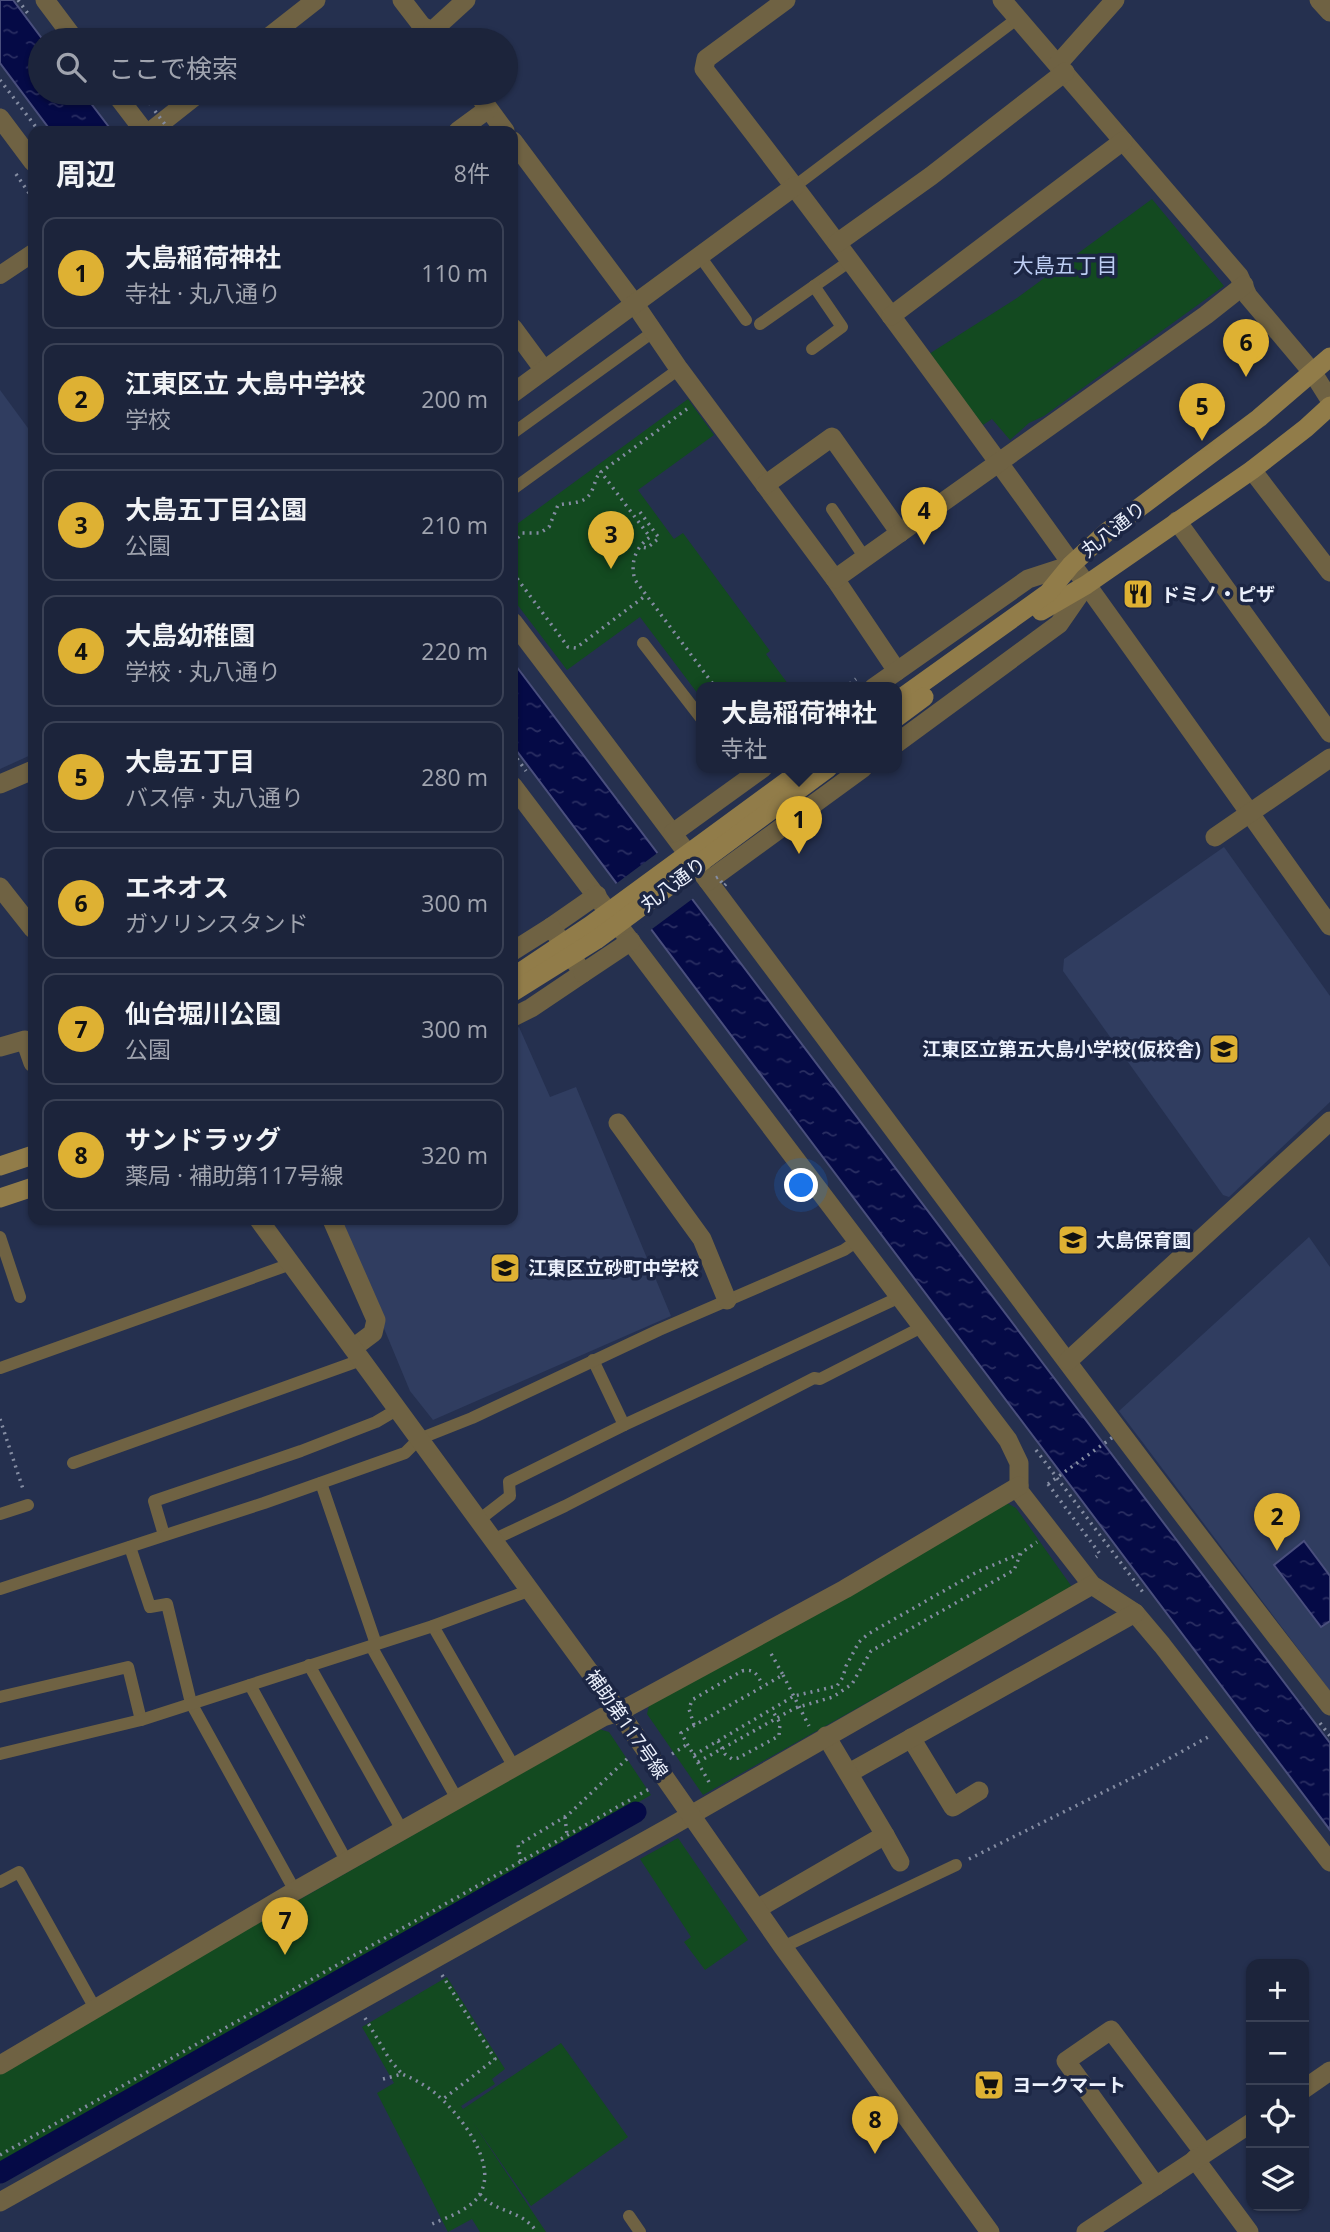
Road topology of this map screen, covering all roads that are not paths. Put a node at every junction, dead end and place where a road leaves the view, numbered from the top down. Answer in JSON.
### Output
{"nodes":[{"id":1,"x":45,"y":0,"type":"edge"},
{"id":2,"x":316,"y":0,"type":"edge"},
{"id":3,"x":402,"y":0,"type":"edge"},
{"id":4,"x":466,"y":0,"type":"edge"},
{"id":5,"x":786,"y":0,"type":"edge"},
{"id":6,"x":1002,"y":0,"type":"edge"},
{"id":7,"x":1115,"y":0,"type":"edge"},
{"id":8,"x":1319,"y":0,"type":"edge"},
{"id":9,"x":1330,"y":12,"type":"edge"},
{"id":10,"x":1018,"y":18,"type":"junction"},
{"id":11,"x":66,"y":28,"type":"edge"},
{"id":12,"x":280,"y":28,"type":"edge"},
{"id":13,"x":425,"y":28,"type":"edge"},
{"id":14,"x":443,"y":28,"type":"edge"},
{"id":15,"x":1062,"y":68,"type":"junction"},
{"id":16,"x":124,"y":105,"type":"edge"},
{"id":17,"x":185,"y":105,"type":"edge"},
{"id":18,"x":480,"y":105,"type":"edge"},
{"id":19,"x":486,"y":105,"type":"edge"},
{"id":20,"x":0,"y":118,"type":"edge"},
{"id":21,"x":140,"y":126,"type":"edge"},
{"id":22,"x":157,"y":126,"type":"edge"},
{"id":23,"x":462,"y":126,"type":"edge"},
{"id":24,"x":501,"y":126,"type":"edge"},
{"id":25,"x":1123,"y":141,"type":"junction"},
{"id":26,"x":518,"y":148,"type":"edge"},
{"id":27,"x":28,"y":155,"type":"edge"},
{"id":28,"x":795,"y":186,"type":"junction"},
{"id":29,"x":837,"y":243,"type":"junction"},
{"id":30,"x":28,"y":256,"type":"edge"},
{"id":31,"x":699,"y":256,"type":"junction"},
{"id":32,"x":850,"y":261,"type":"junction"},
{"id":33,"x":0,"y":275,"type":"edge"},
{"id":34,"x":1244,"y":285,"type":"junction"},
{"id":35,"x":814,"y":286,"type":"junction"},
{"id":36,"x":634,"y":303,"type":"junction"},
{"id":37,"x":891,"y":316,"type":"junction"},
{"id":38,"x":746,"y":320,"type":"dead end"},
{"id":39,"x":760,"y":324,"type":"dead end"},
{"id":40,"x":653,"y":332,"type":"junction"},
{"id":41,"x":518,"y":335,"type":"edge"},
{"id":42,"x":812,"y":348,"type":"dead end"},
{"id":43,"x":1330,"y":357,"type":"edge"},
{"id":44,"x":679,"y":369,"type":"junction"},
{"id":45,"x":544,"y":370,"type":"junction"},
{"id":46,"x":1313,"y":373,"type":"junction"},
{"id":47,"x":518,"y":389,"type":"edge"},
{"id":48,"x":1330,"y":400,"type":"edge"},
{"id":49,"x":1330,"y":406,"type":"edge"},
{"id":50,"x":518,"y":429,"type":"edge"},
{"id":51,"x":1000,"y":462,"type":"junction"},
{"id":52,"x":1252,"y":470,"type":"junction"},
{"id":53,"x":518,"y":485,"type":"edge"},
{"id":54,"x":765,"y":485,"type":"junction"},
{"id":55,"x":832,"y":509,"type":"dead end"},
{"id":56,"x":1177,"y":521,"type":"junction"},
{"id":57,"x":900,"y":533,"type":"junction"},
{"id":58,"x":865,"y":558,"type":"junction"},
{"id":59,"x":1070,"y":565,"type":"junction"},
{"id":60,"x":1330,"y":572,"type":"edge"},
{"id":61,"x":835,"y":579,"type":"junction"},
{"id":62,"x":1086,"y":585,"type":"junction"},
{"id":63,"x":1050,"y":598,"type":"junction"},
{"id":64,"x":518,"y":629,"type":"edge"},
{"id":65,"x":643,"y":643,"type":"dead end"},
{"id":66,"x":897,"y":671,"type":"junction"},
{"id":67,"x":881,"y":682,"type":"edge"},
{"id":68,"x":902,"y":698,"type":"edge"},
{"id":69,"x":696,"y":712,"type":"edge"},
{"id":70,"x":902,"y":713,"type":"edge"},
{"id":71,"x":1330,"y":733,"type":"edge"},
{"id":72,"x":902,"y":739,"type":"edge"},
{"id":73,"x":1330,"y":758,"type":"edge"},
{"id":74,"x":28,"y":772,"type":"edge"},
{"id":75,"x":749,"y":773,"type":"edge"},
{"id":76,"x":798,"y":773,"type":"edge"},
{"id":77,"x":821,"y":773,"type":"edge"},
{"id":78,"x":856,"y":773,"type":"edge"},
{"id":79,"x":0,"y":784,"type":"edge"},
{"id":80,"x":518,"y":792,"type":"edge"},
{"id":81,"x":1249,"y":813,"type":"junction"},
{"id":82,"x":673,"y":833,"type":"junction"},
{"id":83,"x":1215,"y":837,"type":"dead end"},
{"id":84,"x":708,"y":881,"type":"junction"},
{"id":85,"x":0,"y":887,"type":"edge"},
{"id":86,"x":597,"y":895,"type":"junction"},
{"id":87,"x":28,"y":923,"type":"edge"},
{"id":88,"x":551,"y":926,"type":"junction"},
{"id":89,"x":1330,"y":926,"type":"edge"},
{"id":90,"x":631,"y":941,"type":"junction"},
{"id":91,"x":518,"y":948,"type":"edge"},
{"id":92,"x":583,"y":973,"type":"junction"},
{"id":93,"x":518,"y":974,"type":"edge"},
{"id":94,"x":518,"y":989,"type":"edge"},
{"id":95,"x":518,"y":1014,"type":"edge"},
{"id":96,"x":0,"y":1047,"type":"edge"},
{"id":97,"x":28,"y":1047,"type":"edge"},
{"id":98,"x":1330,"y":1121,"type":"edge"},
{"id":99,"x":618,"y":1123,"type":"dead end"},
{"id":100,"x":28,"y":1157,"type":"edge"},
{"id":101,"x":0,"y":1167,"type":"edge"},
{"id":102,"x":28,"y":1189,"type":"edge"},
{"id":103,"x":0,"y":1198,"type":"edge"},
{"id":104,"x":263,"y":1225,"type":"edge"},
{"id":105,"x":334,"y":1225,"type":"edge"},
{"id":106,"x":0,"y":1237,"type":"edge"},
{"id":107,"x":857,"y":1241,"type":"junction"},
{"id":108,"x":291,"y":1264,"type":"junction"},
{"id":109,"x":20,"y":1297,"type":"dead end"},
{"id":110,"x":900,"y":1297,"type":"junction"},
{"id":111,"x":727,"y":1300,"type":"junction"},
{"id":112,"x":922,"y":1328,"type":"junction"},
{"id":113,"x":357,"y":1354,"type":"junction"},
{"id":114,"x":593,"y":1360,"type":"junction"},
{"id":115,"x":1068,"y":1361,"type":"junction"},
{"id":116,"x":0,"y":1368,"type":"edge"},
{"id":117,"x":398,"y":1409,"type":"junction"},
{"id":118,"x":624,"y":1425,"type":"junction"},
{"id":119,"x":419,"y":1439,"type":"junction"},
{"id":120,"x":73,"y":1462,"type":"dead end"},
{"id":121,"x":321,"y":1483,"type":"junction"},
{"id":122,"x":1019,"y":1486,"type":"junction"},
{"id":123,"x":28,"y":1505,"type":"road end"},
{"id":124,"x":0,"y":1514,"type":"edge"},
{"id":125,"x":479,"y":1520,"type":"junction"},
{"id":126,"x":164,"y":1535,"type":"junction"},
{"id":127,"x":493,"y":1539,"type":"junction"},
{"id":128,"x":130,"y":1546,"type":"junction"},
{"id":129,"x":1092,"y":1585,"type":"junction"},
{"id":130,"x":0,"y":1589,"type":"edge"},
{"id":131,"x":531,"y":1590,"type":"junction"},
{"id":132,"x":1135,"y":1613,"type":"junction"},
{"id":133,"x":433,"y":1626,"type":"junction"},
{"id":134,"x":373,"y":1645,"type":"junction"},
{"id":135,"x":309,"y":1665,"type":"junction"},
{"id":136,"x":250,"y":1685,"type":"junction"},
{"id":137,"x":0,"y":1697,"type":"edge"},
{"id":138,"x":191,"y":1703,"type":"junction"},
{"id":139,"x":1330,"y":1706,"type":"edge"},
{"id":140,"x":619,"y":1712,"type":"junction"},
{"id":141,"x":141,"y":1720,"type":"junction"},
{"id":142,"x":820,"y":1735,"type":"junction"},
{"id":143,"x":911,"y":1738,"type":"junction"},
{"id":144,"x":0,"y":1754,"type":"edge"},
{"id":145,"x":514,"y":1767,"type":"junction"},
{"id":146,"x":849,"y":1773,"type":"junction"},
{"id":147,"x":979,"y":1791,"type":"dead end"},
{"id":148,"x":457,"y":1799,"type":"junction"},
{"id":149,"x":690,"y":1814,"type":"junction"},
{"id":150,"x":402,"y":1830,"type":"junction"},
{"id":151,"x":885,"y":1835,"type":"junction"},
{"id":152,"x":347,"y":1862,"type":"junction"},
{"id":153,"x":900,"y":1862,"type":"dead end"},
{"id":154,"x":1330,"y":1862,"type":"edge"},
{"id":155,"x":956,"y":1865,"type":"road end"},
{"id":156,"x":0,"y":1882,"type":"edge"},
{"id":157,"x":295,"y":1891,"type":"junction"},
{"id":158,"x":757,"y":1909,"type":"junction"},
{"id":159,"x":783,"y":1947,"type":"junction"},
{"id":160,"x":96,"y":2010,"type":"junction"},
{"id":161,"x":2,"y":2059,"type":"edge"},
{"id":162,"x":1330,"y":2071,"type":"edge"},
{"id":163,"x":1309,"y":2086,"type":"edge"},
{"id":164,"x":1246,"y":2126,"type":"edge"},
{"id":165,"x":1200,"y":2156,"type":"junction"},
{"id":166,"x":1156,"y":2186,"type":"junction"},
{"id":167,"x":0,"y":2202,"type":"edge"},
{"id":168,"x":629,"y":2216,"type":"dead end"},
{"id":169,"x":640,"y":2232,"type":"edge"},
{"id":170,"x":990,"y":2232,"type":"edge"},
{"id":171,"x":1086,"y":2232,"type":"edge"},
{"id":172,"x":1249,"y":2232,"type":"edge"}],
"edges":[{"from":1,"to":11,"type":"street"},
{"from":2,"to":12,"type":"street"},
{"from":3,"to":13,"type":"street"},
{"from":4,"to":14,"type":"street"},
{"from":5,"to":28,"type":"street"},
{"from":6,"to":10,"type":"street"},
{"from":7,"to":15,"type":"street"},
{"from":8,"to":9,"type":"street"},
{"from":10,"to":15,"type":"street"},
{"from":10,"to":28,"type":"lane"},
{"from":15,"to":25,"type":"street"},
{"from":15,"to":29,"type":"street"},
{"from":16,"to":21,"type":"street"},
{"from":17,"to":22,"type":"street"},
{"from":18,"to":23,"type":"street"},
{"from":19,"to":24,"type":"street"},
{"from":20,"to":27,"type":"street"},
{"from":25,"to":34,"type":"street"},
{"from":25,"to":37,"type":"street"},
{"from":26,"to":36,"type":"street"},
{"from":28,"to":29,"type":"street"},
{"from":28,"to":31,"type":"street"},
{"from":29,"to":32,"type":"street"},
{"from":30,"to":33,"type":"street"},
{"from":31,"to":36,"type":"street"},
{"from":31,"to":38,"type":"lane"},
{"from":32,"to":35,"type":"lane"},
{"from":32,"to":37,"type":"street"},
{"from":34,"to":46,"type":"street"},
{"from":34,"to":51,"type":"street"},
{"from":35,"to":39,"type":"lane"},
{"from":35,"to":42,"type":"lane"},
{"from":36,"to":40,"type":"street"},
{"from":36,"to":45,"type":"street"},
{"from":37,"to":51,"type":"street"},
{"from":40,"to":44,"type":"street"},
{"from":40,"to":50,"type":"lane"},
{"from":41,"to":45,"type":"street"},
{"from":43,"to":46,"type":"main road","name":"丸八通り"},
{"from":44,"to":53,"type":"lane"},
{"from":44,"to":54,"type":"street"},
{"from":45,"to":47,"type":"street"},
{"from":46,"to":48,"type":"street"},
{"from":46,"to":59,"type":"main road","name":"丸八通り"},
{"from":49,"to":52,"type":"main road","name":"丸八通り"},
{"from":51,"to":57,"type":"street"},
{"from":51,"to":59,"type":"street"},
{"from":52,"to":56,"type":"main road","name":"丸八通り"},
{"from":52,"to":60,"type":"street"},
{"from":54,"to":57,"type":"street"},
{"from":54,"to":61,"type":"street"},
{"from":55,"to":58,"type":"lane"},
{"from":56,"to":62,"type":"main road","name":"丸八通り"},
{"from":56,"to":71,"type":"street"},
{"from":57,"to":58,"type":"street"},
{"from":58,"to":61,"type":"street"},
{"from":59,"to":62,"type":"street"},
{"from":59,"to":63,"type":"main road","name":"丸八通り"},
{"from":59,"to":66,"type":"street"},
{"from":61,"to":66,"type":"street"},
{"from":62,"to":63,"type":"main road","name":"丸八通り"},
{"from":62,"to":72,"type":"street"},
{"from":62,"to":81,"type":"street"},
{"from":63,"to":68,"type":"main road","name":"丸八通り"},
{"from":63,"to":70,"type":"main road","name":"丸八通り"},
{"from":64,"to":82,"type":"street"},
{"from":65,"to":69,"type":"lane"},
{"from":66,"to":67,"type":"street"},
{"from":73,"to":81,"type":"street"},
{"from":74,"to":79,"type":"street"},
{"from":75,"to":82,"type":"street"},
{"from":76,"to":93,"type":"main road","name":"丸八通り","bridge":true},
{"from":77,"to":94,"type":"main road","name":"丸八通り","bridge":true},
{"from":78,"to":84,"type":"street"},
{"from":80,"to":86,"type":"street"},
{"from":81,"to":83,"type":"street"},
{"from":81,"to":89,"type":"street"},
{"from":82,"to":84,"type":"street"},
{"from":84,"to":115,"type":"street"},
{"from":85,"to":87,"type":"street"},
{"from":86,"to":88,"type":"street"},
{"from":86,"to":90,"type":"street"},
{"from":88,"to":91,"type":"street"},
{"from":88,"to":92,"type":"street"},
{"from":90,"to":92,"type":"street"},
{"from":90,"to":107,"type":"street"},
{"from":92,"to":95,"type":"street"},
{"from":96,"to":97,"type":"street"},
{"from":98,"to":115,"type":"street"},
{"from":99,"to":111,"type":"street"},
{"from":100,"to":101,"type":"main road"},
{"from":102,"to":103,"type":"main road"},
{"from":104,"to":108,"type":"street","name":"補助第117号線"},
{"from":105,"to":113,"type":"street"},
{"from":106,"to":109,"type":"lane"},
{"from":107,"to":110,"type":"street"},
{"from":107,"to":111,"type":"lane"},
{"from":108,"to":113,"type":"street","name":"補助第117号線"},
{"from":108,"to":116,"type":"lane"},
{"from":110,"to":112,"type":"street"},
{"from":110,"to":118,"type":"lane"},
{"from":111,"to":114,"type":"lane"},
{"from":112,"to":122,"type":"street"},
{"from":112,"to":127,"type":"lane"},
{"from":113,"to":117,"type":"street","name":"補助第117号線"},
{"from":113,"to":120,"type":"lane"},
{"from":114,"to":118,"type":"lane"},
{"from":114,"to":119,"type":"lane"},
{"from":115,"to":139,"type":"street"},
{"from":117,"to":119,"type":"street","name":"補助第117号線"},
{"from":117,"to":126,"type":"lane"},
{"from":118,"to":125,"type":"lane"},
{"from":119,"to":121,"type":"lane"},
{"from":119,"to":125,"type":"street","name":"補助第117号線"},
{"from":121,"to":126,"type":"lane"},
{"from":121,"to":134,"type":"lane"},
{"from":122,"to":129,"type":"street"},
{"from":122,"to":140,"type":"street"},
{"from":123,"to":124,"type":"lane"},
{"from":125,"to":127,"type":"street","name":"補助第117号線"},
{"from":126,"to":128,"type":"lane"},
{"from":127,"to":131,"type":"street","name":"補助第117号線"},
{"from":128,"to":130,"type":"lane"},
{"from":128,"to":138,"type":"lane"},
{"from":129,"to":132,"type":"street"},
{"from":129,"to":142,"type":"street"},
{"from":131,"to":133,"type":"lane"},
{"from":131,"to":140,"type":"street","name":"補助第117号線"},
{"from":132,"to":143,"type":"street"},
{"from":132,"to":154,"type":"street"},
{"from":133,"to":134,"type":"lane"},
{"from":133,"to":145,"type":"lane"},
{"from":134,"to":135,"type":"lane"},
{"from":134,"to":148,"type":"lane"},
{"from":135,"to":136,"type":"lane"},
{"from":135,"to":150,"type":"lane"},
{"from":136,"to":138,"type":"lane"},
{"from":136,"to":152,"type":"lane"},
{"from":137,"to":141,"type":"lane"},
{"from":138,"to":141,"type":"lane"},
{"from":138,"to":157,"type":"lane"},
{"from":140,"to":145,"type":"street"},
{"from":140,"to":149,"type":"street","name":"補助第117号線"},
{"from":141,"to":144,"type":"lane"},
{"from":142,"to":146,"type":"street"},
{"from":142,"to":149,"type":"street"},
{"from":143,"to":146,"type":"street"},
{"from":143,"to":147,"type":"street"},
{"from":145,"to":148,"type":"street"},
{"from":146,"to":151,"type":"street"},
{"from":148,"to":150,"type":"street"},
{"from":149,"to":158,"type":"street","name":"補助第117号線"},
{"from":149,"to":167,"type":"street"},
{"from":150,"to":152,"type":"street"},
{"from":151,"to":153,"type":"street"},
{"from":151,"to":158,"type":"street"},
{"from":152,"to":157,"type":"street"},
{"from":155,"to":159,"type":"lane"},
{"from":156,"to":160,"type":"lane"},
{"from":157,"to":160,"type":"street"},
{"from":158,"to":159,"type":"street","name":"補助第117号線"},
{"from":159,"to":170,"type":"street","name":"補助第117号線"},
{"from":160,"to":161,"type":"street"},
{"from":162,"to":163,"type":"street"},
{"from":164,"to":165,"type":"street"},
{"from":165,"to":166,"type":"street"},
{"from":165,"to":166,"type":"street"},
{"from":165,"to":172,"type":"street"},
{"from":166,"to":171,"type":"street"},
{"from":168,"to":169,"type":"lane"}]}
